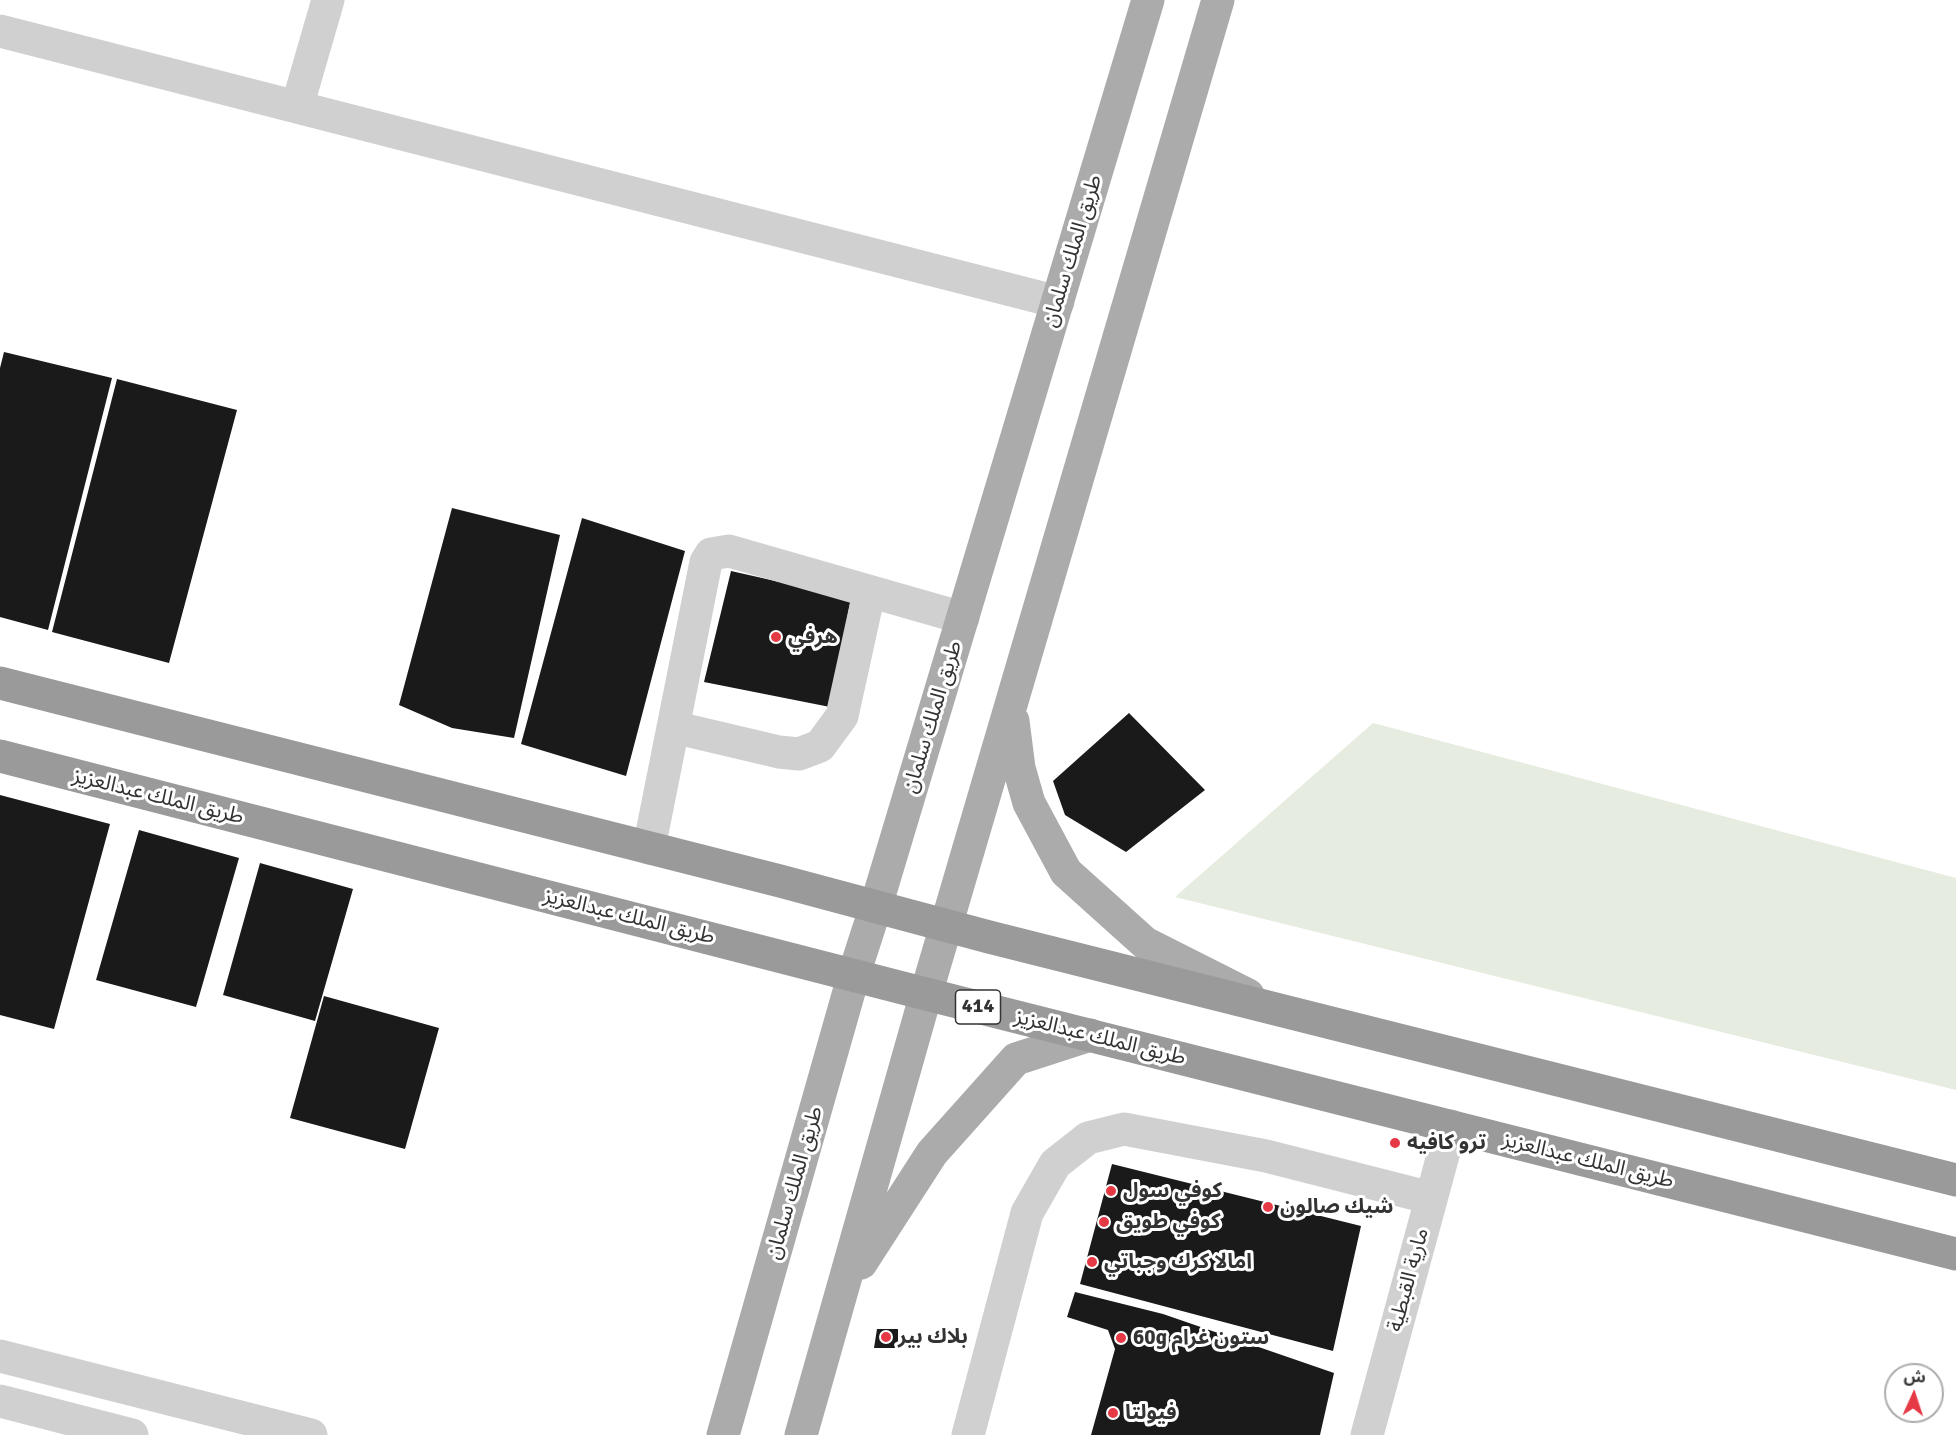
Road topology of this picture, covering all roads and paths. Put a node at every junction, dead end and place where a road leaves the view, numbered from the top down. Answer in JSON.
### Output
{"nodes":[{"id":1,"x":328,"y":0,"type":"edge"},
{"id":2,"x":1148,"y":0,"type":"edge"},
{"id":3,"x":1218,"y":0,"type":"edge"},
{"id":4,"x":0,"y":31,"type":"edge"},
{"id":5,"x":297,"y":107,"type":"junction"},
{"id":6,"x":1058,"y":302,"type":"junction"},
{"id":7,"x":868,"y":593,"type":"junction"},
{"id":8,"x":963,"y":618,"type":"junction"},
{"id":9,"x":0,"y":683,"type":"edge"},
{"id":10,"x":1012,"y":707,"type":"junction"},
{"id":11,"x":673,"y":728,"type":"junction"},
{"id":12,"x":0,"y":756,"type":"edge"},
{"id":13,"x":649,"y":848,"type":"junction"},
{"id":14,"x":876,"y":906,"type":"junction"},
{"id":15,"x":947,"y":926,"type":"junction"},
{"id":16,"x":854,"y":974,"type":"junction"},
{"id":17,"x":926,"y":994,"type":"junction"},
{"id":18,"x":1276,"y":1009,"type":"junction"},
{"id":19,"x":1090,"y":1035,"type":"junction"},
{"id":20,"x":1451,"y":1126,"type":"junction"},
{"id":21,"x":1956,"y":1180,"type":"edge"},
{"id":22,"x":1431,"y":1198,"type":"junction"},
{"id":23,"x":1956,"y":1254,"type":"edge"},
{"id":24,"x":842,"y":1293,"type":"junction"},
{"id":25,"x":0,"y":1356,"type":"edge"},
{"id":26,"x":0,"y":1401,"type":"edge"},
{"id":27,"x":132,"y":1435,"type":"edge"},
{"id":28,"x":312,"y":1435,"type":"edge"},
{"id":29,"x":723,"y":1435,"type":"edge"},
{"id":30,"x":801,"y":1435,"type":"edge"},
{"id":31,"x":968,"y":1435,"type":"edge"},
{"id":32,"x":1367,"y":1435,"type":"edge"}],
"edges":[{"from":1,"to":5,"type":"street"},
{"from":2,"to":6,"type":"main road","name":"طريق الملك سلمان"},
{"from":3,"to":10,"type":"main road"},
{"from":4,"to":5,"type":"street"},
{"from":5,"to":6,"type":"street"},
{"from":6,"to":8,"type":"main road","name":"طريق الملك سلمان"},
{"from":7,"to":8,"type":"street"},
{"from":7,"to":11,"type":"street"},
{"from":7,"to":11,"type":"street"},
{"from":8,"to":14,"type":"main road","name":"طريق الملك سلمان"},
{"from":9,"to":13,"type":"highway"},
{"from":10,"to":15,"type":"main road"},
{"from":10,"to":18,"type":"main road"},
{"from":11,"to":13,"type":"street"},
{"from":12,"to":16,"type":"highway","name":"طريق الملك عبدالعزيز","number":"414"},
{"from":13,"to":14,"type":"highway"},
{"from":14,"to":15,"type":"highway"},
{"from":14,"to":16,"type":"main road","name":"طريق الملك سلمان"},
{"from":15,"to":17,"type":"main road"},
{"from":15,"to":18,"type":"highway"},
{"from":16,"to":17,"type":"highway","name":"طريق الملك عبدالعزيز","number":"414"},
{"from":16,"to":29,"type":"main road","name":"طريق الملك سلمان"},
{"from":17,"to":19,"type":"highway","name":"طريق الملك عبدالعزيز","number":"414"},
{"from":17,"to":24,"type":"main road"},
{"from":18,"to":21,"type":"highway"},
{"from":19,"to":20,"type":"highway","name":"طريق الملك عبدالعزيز","number":"414"},
{"from":19,"to":24,"type":"main road"},
{"from":20,"to":22,"type":"street","name":"مارية القبطية"},
{"from":20,"to":23,"type":"highway","name":"طريق الملك عبدالعزيز","number":"414"},
{"from":22,"to":31,"type":"street"},
{"from":22,"to":32,"type":"street","name":"مارية القبطية"},
{"from":24,"to":30,"type":"main road"},
{"from":25,"to":28,"type":"street"},
{"from":26,"to":27,"type":"street"}]}
